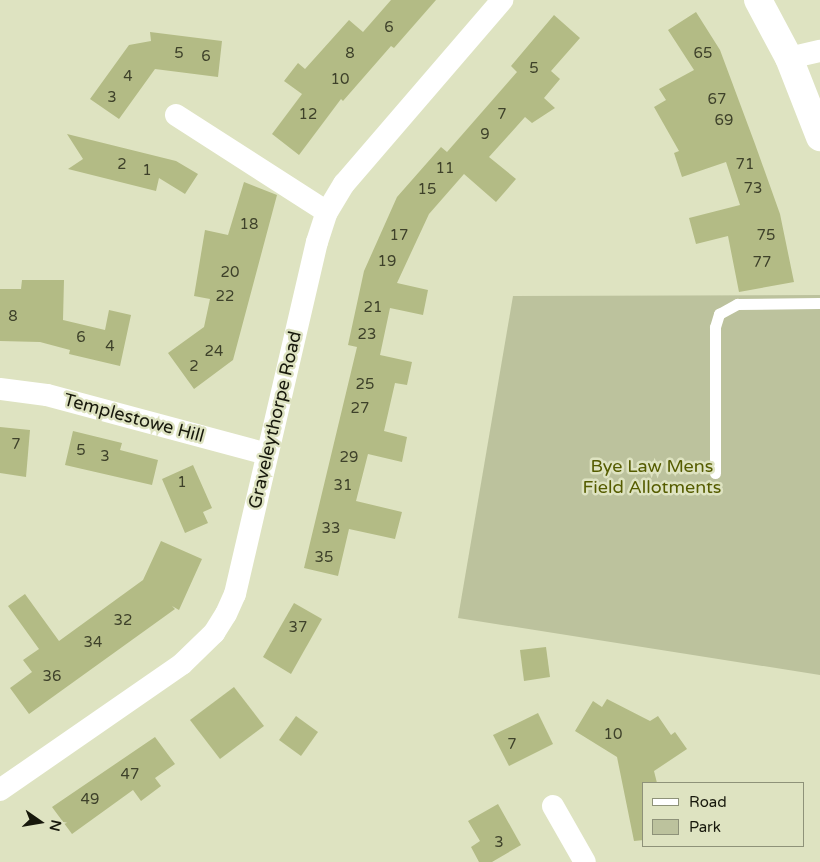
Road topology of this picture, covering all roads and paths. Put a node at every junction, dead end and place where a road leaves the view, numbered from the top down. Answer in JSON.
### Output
{"nodes":[{"id":1,"x":502,"y":0,"type":"edge"},
{"id":2,"x":758,"y":0,"type":"edge"},
{"id":3,"x":820,"y":51,"type":"edge"},
{"id":4,"x":789,"y":58,"type":"junction"},
{"id":5,"x":176,"y":115,"type":"dead end"},
{"id":6,"x":820,"y":137,"type":"edge"},
{"id":7,"x":327,"y":212,"type":"junction"},
{"id":8,"x":820,"y":303,"type":"edge"},
{"id":9,"x":0,"y":389,"type":"edge"},
{"id":10,"x":267,"y":454,"type":"junction"},
{"id":11,"x":716,"y":473,"type":"dead end"},
{"id":12,"x":0,"y":790,"type":"edge"},
{"id":13,"x":553,"y":806,"type":"dead end"},
{"id":14,"x":585,"y":862,"type":"edge"}],
"edges":[{"from":1,"to":7,"type":"street","name":"Graveleythorpe Road"},
{"from":2,"to":4,"type":"street"},
{"from":3,"to":4,"type":"street"},
{"from":4,"to":6,"type":"street"},
{"from":5,"to":7,"type":"street"},
{"from":7,"to":10,"type":"street","name":"Graveleythorpe Road"},
{"from":8,"to":11,"type":"lane"},
{"from":9,"to":10,"type":"street","name":"Templestowe Hill"},
{"from":10,"to":12,"type":"street","name":"Graveleythorpe Road"},
{"from":13,"to":14,"type":"street"}]}
